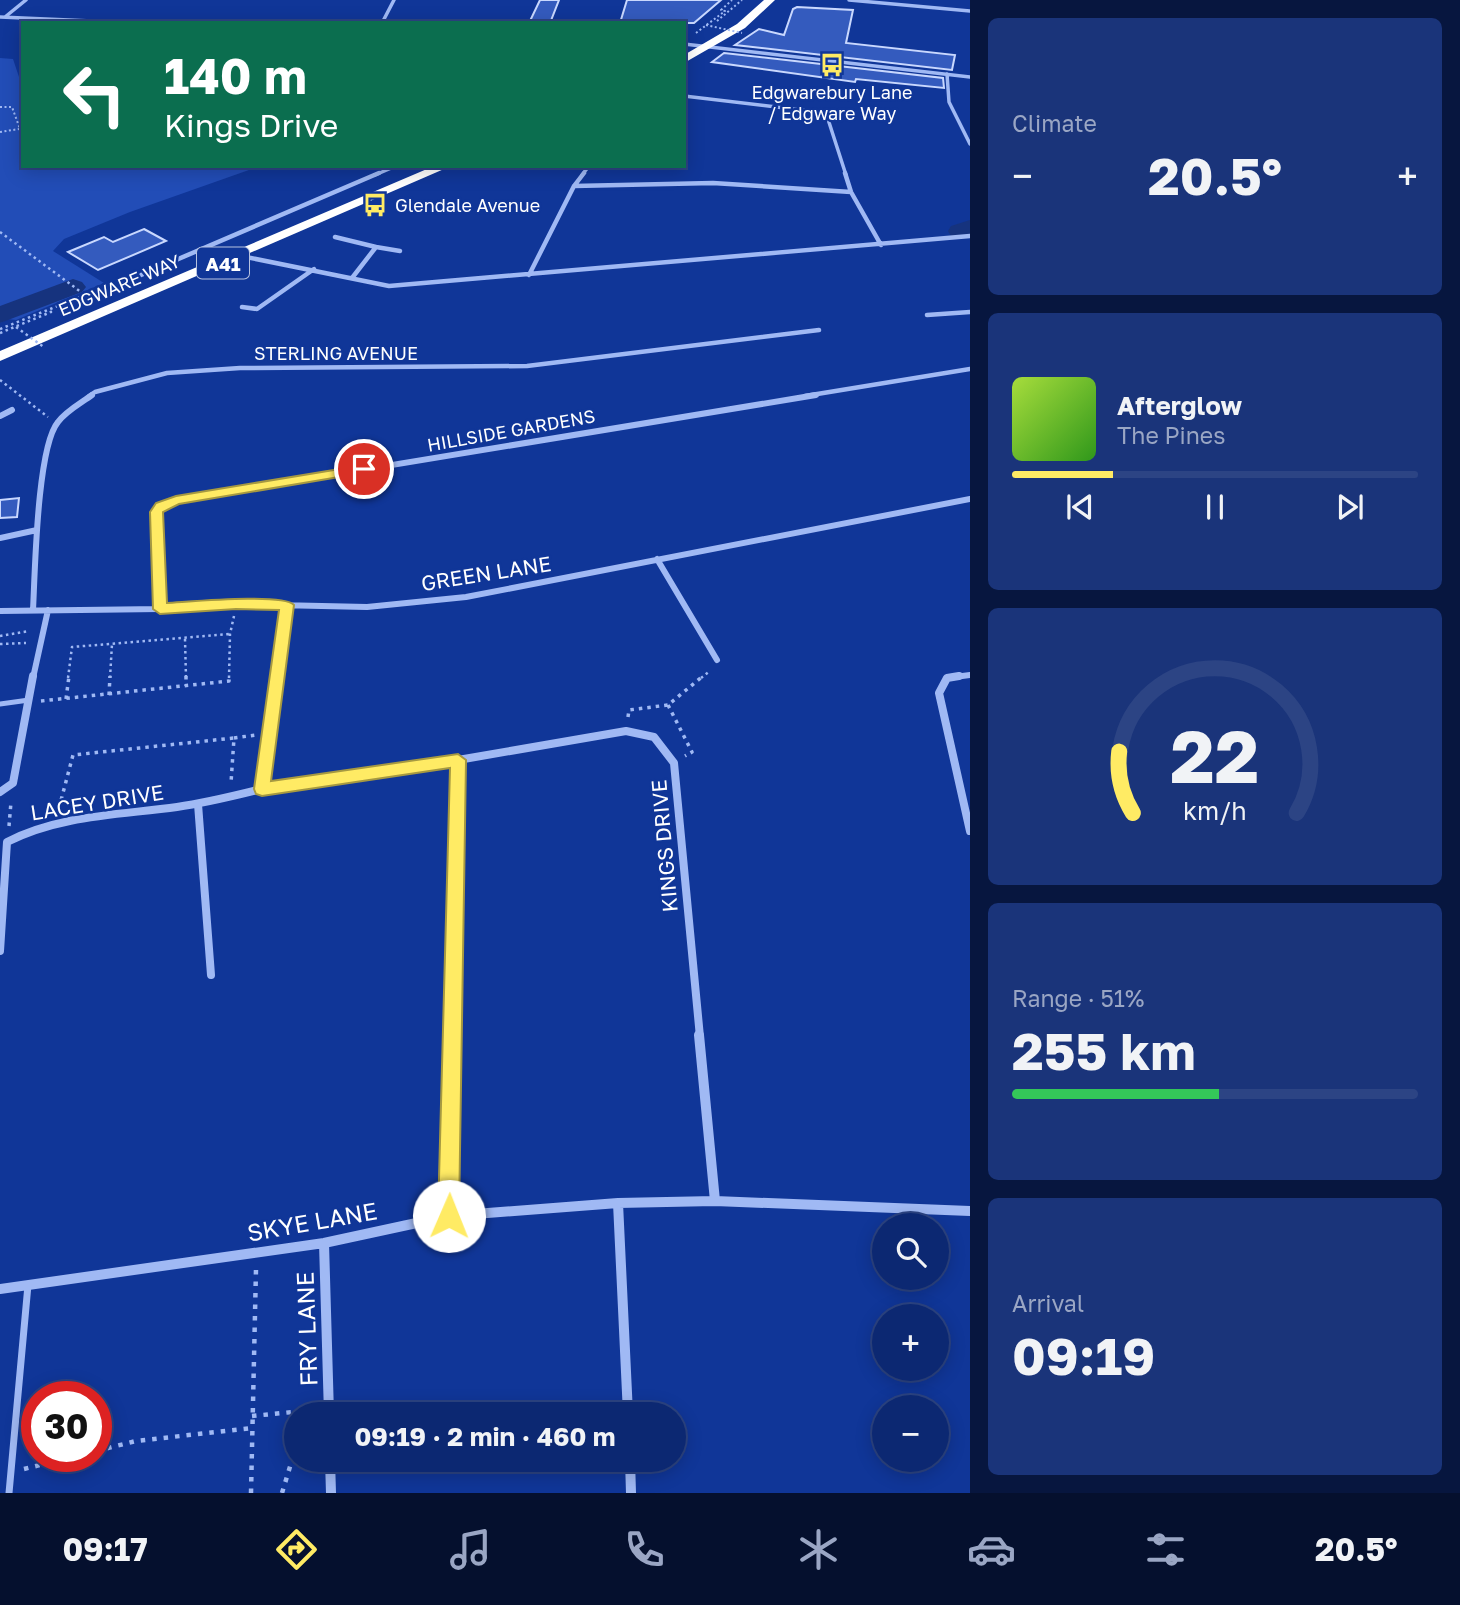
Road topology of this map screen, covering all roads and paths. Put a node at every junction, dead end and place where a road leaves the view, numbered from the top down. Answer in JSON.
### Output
{"nodes":[{"id":1,"x":26,"y":0,"type":"edge"},
{"id":2,"x":394,"y":0,"type":"edge"},
{"id":3,"x":742,"y":0,"type":"edge"},
{"id":4,"x":752,"y":0,"type":"edge"},
{"id":5,"x":770,"y":0,"type":"edge"},
{"id":6,"x":849,"y":0,"type":"edge"},
{"id":7,"x":731,"y":1,"type":"edge"},
{"id":8,"x":970,"y":11,"type":"edge"},
{"id":9,"x":2,"y":17,"type":"edge"},
{"id":10,"x":63,"y":21,"type":"edge"},
{"id":11,"x":383,"y":21,"type":"edge"},
{"id":12,"x":706,"y":25,"type":"junction"},
{"id":13,"x":742,"y":33,"type":"dead end"},
{"id":14,"x":690,"y":41,"type":"edge"},
{"id":15,"x":711,"y":46,"type":"junction"},
{"id":16,"x":686,"y":59,"type":"edge"},
{"id":17,"x":947,"y":74,"type":"junction"},
{"id":18,"x":970,"y":77,"type":"edge"},
{"id":19,"x":686,"y":96,"type":"edge"},
{"id":20,"x":0,"y":107,"type":"edge"},
{"id":21,"x":21,"y":129,"type":"edge"},
{"id":22,"x":0,"y":132,"type":"edge"},
{"id":23,"x":970,"y":144,"type":"edge"},
{"id":24,"x":392,"y":168,"type":"edge"},
{"id":25,"x":408,"y":168,"type":"edge"},
{"id":26,"x":440,"y":168,"type":"edge"},
{"id":27,"x":588,"y":168,"type":"edge"},
{"id":28,"x":574,"y":186,"type":"junction"},
{"id":29,"x":851,"y":192,"type":"junction"},
{"id":30,"x":0,"y":232,"type":"edge"},
{"id":31,"x":970,"y":236,"type":"edge"},
{"id":32,"x":335,"y":237,"type":"dead end"},
{"id":33,"x":881,"y":245,"type":"junction"},
{"id":34,"x":376,"y":247,"type":"junction"},
{"id":35,"x":400,"y":251,"type":"dead end"},
{"id":36,"x":240,"y":256,"type":"junction"},
{"id":37,"x":314,"y":269,"type":"junction"},
{"id":38,"x":529,"y":275,"type":"junction"},
{"id":39,"x":352,"y":278,"type":"junction"},
{"id":40,"x":133,"y":283,"type":"junction"},
{"id":41,"x":86,"y":296,"type":"junction"},
{"id":42,"x":242,"y":307,"type":"dead end"},
{"id":43,"x":50,"y":311,"type":"junction"},
{"id":44,"x":970,"y":312,"type":"edge"},
{"id":45,"x":928,"y":315,"type":"dead end"},
{"id":46,"x":16,"y":327,"type":"junction"},
{"id":47,"x":819,"y":330,"type":"dead end"},
{"id":48,"x":0,"y":331,"type":"edge"},
{"id":49,"x":0,"y":342,"type":"edge"},
{"id":50,"x":45,"y":348,"type":"dead end"},
{"id":51,"x":0,"y":356,"type":"edge"},
{"id":52,"x":970,"y":369,"type":"edge"},
{"id":53,"x":0,"y":380,"type":"edge"},
{"id":54,"x":12,"y":410,"type":"dead end"},
{"id":55,"x":0,"y":416,"type":"edge"},
{"id":56,"x":58,"y":421,"type":"junction"},
{"id":57,"x":970,"y":499,"type":"edge"},
{"id":58,"x":37,"y":530,"type":"junction"},
{"id":59,"x":0,"y":538,"type":"edge"},
{"id":60,"x":657,"y":559,"type":"junction"},
{"id":61,"x":236,"y":604,"type":"junction"},
{"id":62,"x":287,"y":605,"type":"junction"},
{"id":63,"x":160,"y":609,"type":"junction"},
{"id":64,"x":33,"y":610,"type":"junction"},
{"id":65,"x":48,"y":610,"type":"junction"},
{"id":66,"x":0,"y":611,"type":"edge"},
{"id":67,"x":43,"y":626,"type":"junction"},
{"id":68,"x":230,"y":634,"type":"junction"},
{"id":69,"x":0,"y":636,"type":"edge"},
{"id":70,"x":185,"y":638,"type":"junction"},
{"id":71,"x":40,"y":642,"type":"junction"},
{"id":72,"x":0,"y":644,"type":"edge"},
{"id":73,"x":112,"y":644,"type":"junction"},
{"id":74,"x":717,"y":660,"type":"joint"},
{"id":75,"x":970,"y":675,"type":"edge"},
{"id":76,"x":186,"y":686,"type":"junction"},
{"id":77,"x":109,"y":695,"type":"junction"},
{"id":78,"x":66,"y":699,"type":"junction"},
{"id":79,"x":29,"y":701,"type":"junction"},
{"id":80,"x":0,"y":704,"type":"edge"},
{"id":81,"x":668,"y":705,"type":"junction"},
{"id":82,"x":626,"y":731,"type":"junction"},
{"id":83,"x":268,"y":734,"type":"junction"},
{"id":84,"x":234,"y":738,"type":"junction"},
{"id":85,"x":458,"y":760,"type":"junction"},
{"id":86,"x":674,"y":763,"type":"junction"},
{"id":87,"x":13,"y":783,"type":"junction"},
{"id":88,"x":262,"y":789,"type":"junction"},
{"id":89,"x":0,"y":792,"type":"edge"},
{"id":90,"x":230,"y":796,"type":"junction"},
{"id":91,"x":198,"y":804,"type":"junction"},
{"id":92,"x":55,"y":824,"type":"junction"},
{"id":93,"x":970,"y":831,"type":"edge"},
{"id":94,"x":7,"y":842,"type":"junction"},
{"id":95,"x":0,"y":951,"type":"edge"},
{"id":96,"x":211,"y":975,"type":"dead end"},
{"id":97,"x":715,"y":1201,"type":"junction"},
{"id":98,"x":618,"y":1203,"type":"junction"},
{"id":99,"x":970,"y":1211,"type":"edge"},
{"id":100,"x":449,"y":1216,"type":"junction"},
{"id":101,"x":324,"y":1243,"type":"junction"},
{"id":102,"x":257,"y":1253,"type":"junction"},
{"id":103,"x":28,"y":1285,"type":"junction"},
{"id":104,"x":0,"y":1289,"type":"edge"},
{"id":105,"x":329,"y":1402,"type":"edge"},
{"id":106,"x":627,"y":1402,"type":"edge"},
{"id":107,"x":284,"y":1414,"type":"edge"},
{"id":108,"x":252,"y":1416,"type":"junction"},
{"id":109,"x":252,"y":1428,"type":"junction"},
{"id":110,"x":112,"y":1447,"type":"edge"},
{"id":111,"x":21,"y":1470,"type":"edge"},
{"id":112,"x":12,"y":1472,"type":"junction"},
{"id":113,"x":288,"y":1472,"type":"edge"},
{"id":114,"x":330,"y":1472,"type":"edge"},
{"id":115,"x":630,"y":1472,"type":"edge"},
{"id":116,"x":9,"y":1493,"type":"edge"},
{"id":117,"x":251,"y":1493,"type":"edge"},
{"id":118,"x":282,"y":1493,"type":"edge"},
{"id":119,"x":331,"y":1493,"type":"edge"},
{"id":120,"x":631,"y":1493,"type":"edge"}],
"edges":[{"from":1,"to":9,"type":"street"},
{"from":2,"to":11,"type":"street"},
{"from":3,"to":14,"type":"path"},
{"from":4,"to":14,"type":"highway"},
{"from":5,"to":15,"type":"highway"},
{"from":6,"to":8,"type":"street"},
{"from":7,"to":12,"type":"path"},
{"from":9,"to":10,"type":"street"},
{"from":12,"to":13,"type":"path","bridge":true},
{"from":12,"to":14,"type":"path"},
{"from":14,"to":15,"type":"street"},
{"from":15,"to":16,"type":"highway"},
{"from":15,"to":17,"type":"street"},
{"from":17,"to":18,"type":"street"},
{"from":17,"to":23,"type":"street"},
{"from":19,"to":29,"type":"street"},
{"from":20,"to":21,"type":"path"},
{"from":21,"to":22,"type":"path"},
{"from":24,"to":40,"type":"street","name":"EDGWARE WAY"},
{"from":25,"to":40,"type":"highway","name":"EDGWARE WAY","number":"A41"},
{"from":26,"to":36,"type":"highway","name":"EDGWARE WAY","number":"A41"},
{"from":27,"to":28,"type":"street"},
{"from":28,"to":29,"type":"street"},
{"from":28,"to":38,"type":"street"},
{"from":29,"to":33,"type":"street"},
{"from":30,"to":41,"type":"path"},
{"from":31,"to":33,"type":"street"},
{"from":32,"to":34,"type":"street"},
{"from":33,"to":38,"type":"street"},
{"from":34,"to":35,"type":"street"},
{"from":34,"to":39,"type":"street"},
{"from":36,"to":37,"type":"street"},
{"from":36,"to":51,"type":"highway","name":"EDGWARE WAY","number":"A41"},
{"from":37,"to":39,"type":"street"},
{"from":37,"to":42,"type":"street"},
{"from":38,"to":39,"type":"street"},
{"from":40,"to":41,"type":"path"},
{"from":40,"to":49,"type":"highway","name":"EDGWARE WAY","number":"A41"},
{"from":41,"to":43,"type":"path"},
{"from":43,"to":46,"type":"path"},
{"from":43,"to":48,"type":"path"},
{"from":44,"to":45,"type":"street"},
{"from":46,"to":48,"type":"path"},
{"from":46,"to":50,"type":"path","bridge":true},
{"from":47,"to":56,"type":"street","name":"STERLING AVENUE"},
{"from":52,"to":63,"type":"street","name":"HILLSIDE GARDENS"},
{"from":53,"to":56,"type":"path"},
{"from":54,"to":55,"type":"street"},
{"from":56,"to":58,"type":"street"},
{"from":57,"to":60,"type":"street","name":"GREEN LANE"},
{"from":58,"to":59,"type":"street"},
{"from":58,"to":64,"type":"street"},
{"from":60,"to":62,"type":"street","name":"GREEN LANE"},
{"from":60,"to":74,"type":"street"},
{"from":61,"to":62,"type":"street","name":"GREEN LANE"},
{"from":61,"to":63,"type":"street","name":"GREEN LANE"},
{"from":61,"to":68,"type":"path"},
{"from":62,"to":83,"type":"street"},
{"from":63,"to":65,"type":"street","name":"GREEN LANE"},
{"from":64,"to":65,"type":"street","name":"GREEN LANE"},
{"from":64,"to":66,"type":"street","name":"GREEN LANE"},
{"from":65,"to":67,"type":"street"},
{"from":67,"to":69,"type":"path"},
{"from":67,"to":71,"type":"street"},
{"from":68,"to":70,"type":"path"},
{"from":68,"to":76,"type":"path"},
{"from":70,"to":73,"type":"path"},
{"from":70,"to":76,"type":"path"},
{"from":71,"to":72,"type":"path"},
{"from":71,"to":79,"type":"street"},
{"from":73,"to":77,"type":"path"},
{"from":73,"to":78,"type":"path"},
{"from":74,"to":81,"type":"path"},
{"from":75,"to":93,"type":"street"},
{"from":76,"to":77,"type":"path"},
{"from":77,"to":78,"type":"path"},
{"from":78,"to":79,"type":"path"},
{"from":79,"to":80,"type":"lane"},
{"from":79,"to":87,"type":"street"},
{"from":81,"to":82,"type":"path"},
{"from":81,"to":86,"type":"path"},
{"from":82,"to":85,"type":"street","name":"KINGS DRIVE"},
{"from":82,"to":86,"type":"street","name":"KINGS DRIVE"},
{"from":83,"to":84,"type":"path"},
{"from":83,"to":88,"type":"street"},
{"from":84,"to":90,"type":"path"},
{"from":84,"to":92,"type":"path"},
{"from":85,"to":88,"type":"street","name":"KINGS DRIVE"},
{"from":85,"to":100,"type":"street"},
{"from":86,"to":97,"type":"street","name":"KINGS DRIVE"},
{"from":87,"to":89,"type":"street"},
{"from":87,"to":94,"type":"path"},
{"from":88,"to":90,"type":"street","name":"LACEY DRIVE"},
{"from":90,"to":91,"type":"street","name":"LACEY DRIVE"},
{"from":91,"to":92,"type":"street","name":"LACEY DRIVE"},
{"from":91,"to":96,"type":"street"},
{"from":92,"to":94,"type":"street","name":"LACEY DRIVE"},
{"from":94,"to":95,"type":"street","name":"LACEY DRIVE"},
{"from":97,"to":98,"type":"street","name":"SKYE LANE"},
{"from":97,"to":99,"type":"street"},
{"from":98,"to":100,"type":"street","name":"SKYE LANE"},
{"from":98,"to":106,"type":"street"},
{"from":100,"to":101,"type":"street","name":"SKYE LANE"},
{"from":101,"to":102,"type":"street","name":"SKYE LANE"},
{"from":101,"to":105,"type":"street","name":"FRY LANE"},
{"from":102,"to":103,"type":"street","name":"SKYE LANE"},
{"from":102,"to":108,"type":"path"},
{"from":103,"to":104,"type":"street","name":"SKYE LANE"},
{"from":103,"to":112,"type":"lane"},
{"from":107,"to":108,"type":"path"},
{"from":108,"to":109,"type":"path"},
{"from":109,"to":110,"type":"path"},
{"from":109,"to":117,"type":"path"},
{"from":111,"to":112,"type":"path"},
{"from":112,"to":116,"type":"lane"},
{"from":113,"to":118,"type":"path"},
{"from":114,"to":119,"type":"street"},
{"from":115,"to":120,"type":"street"}]}
